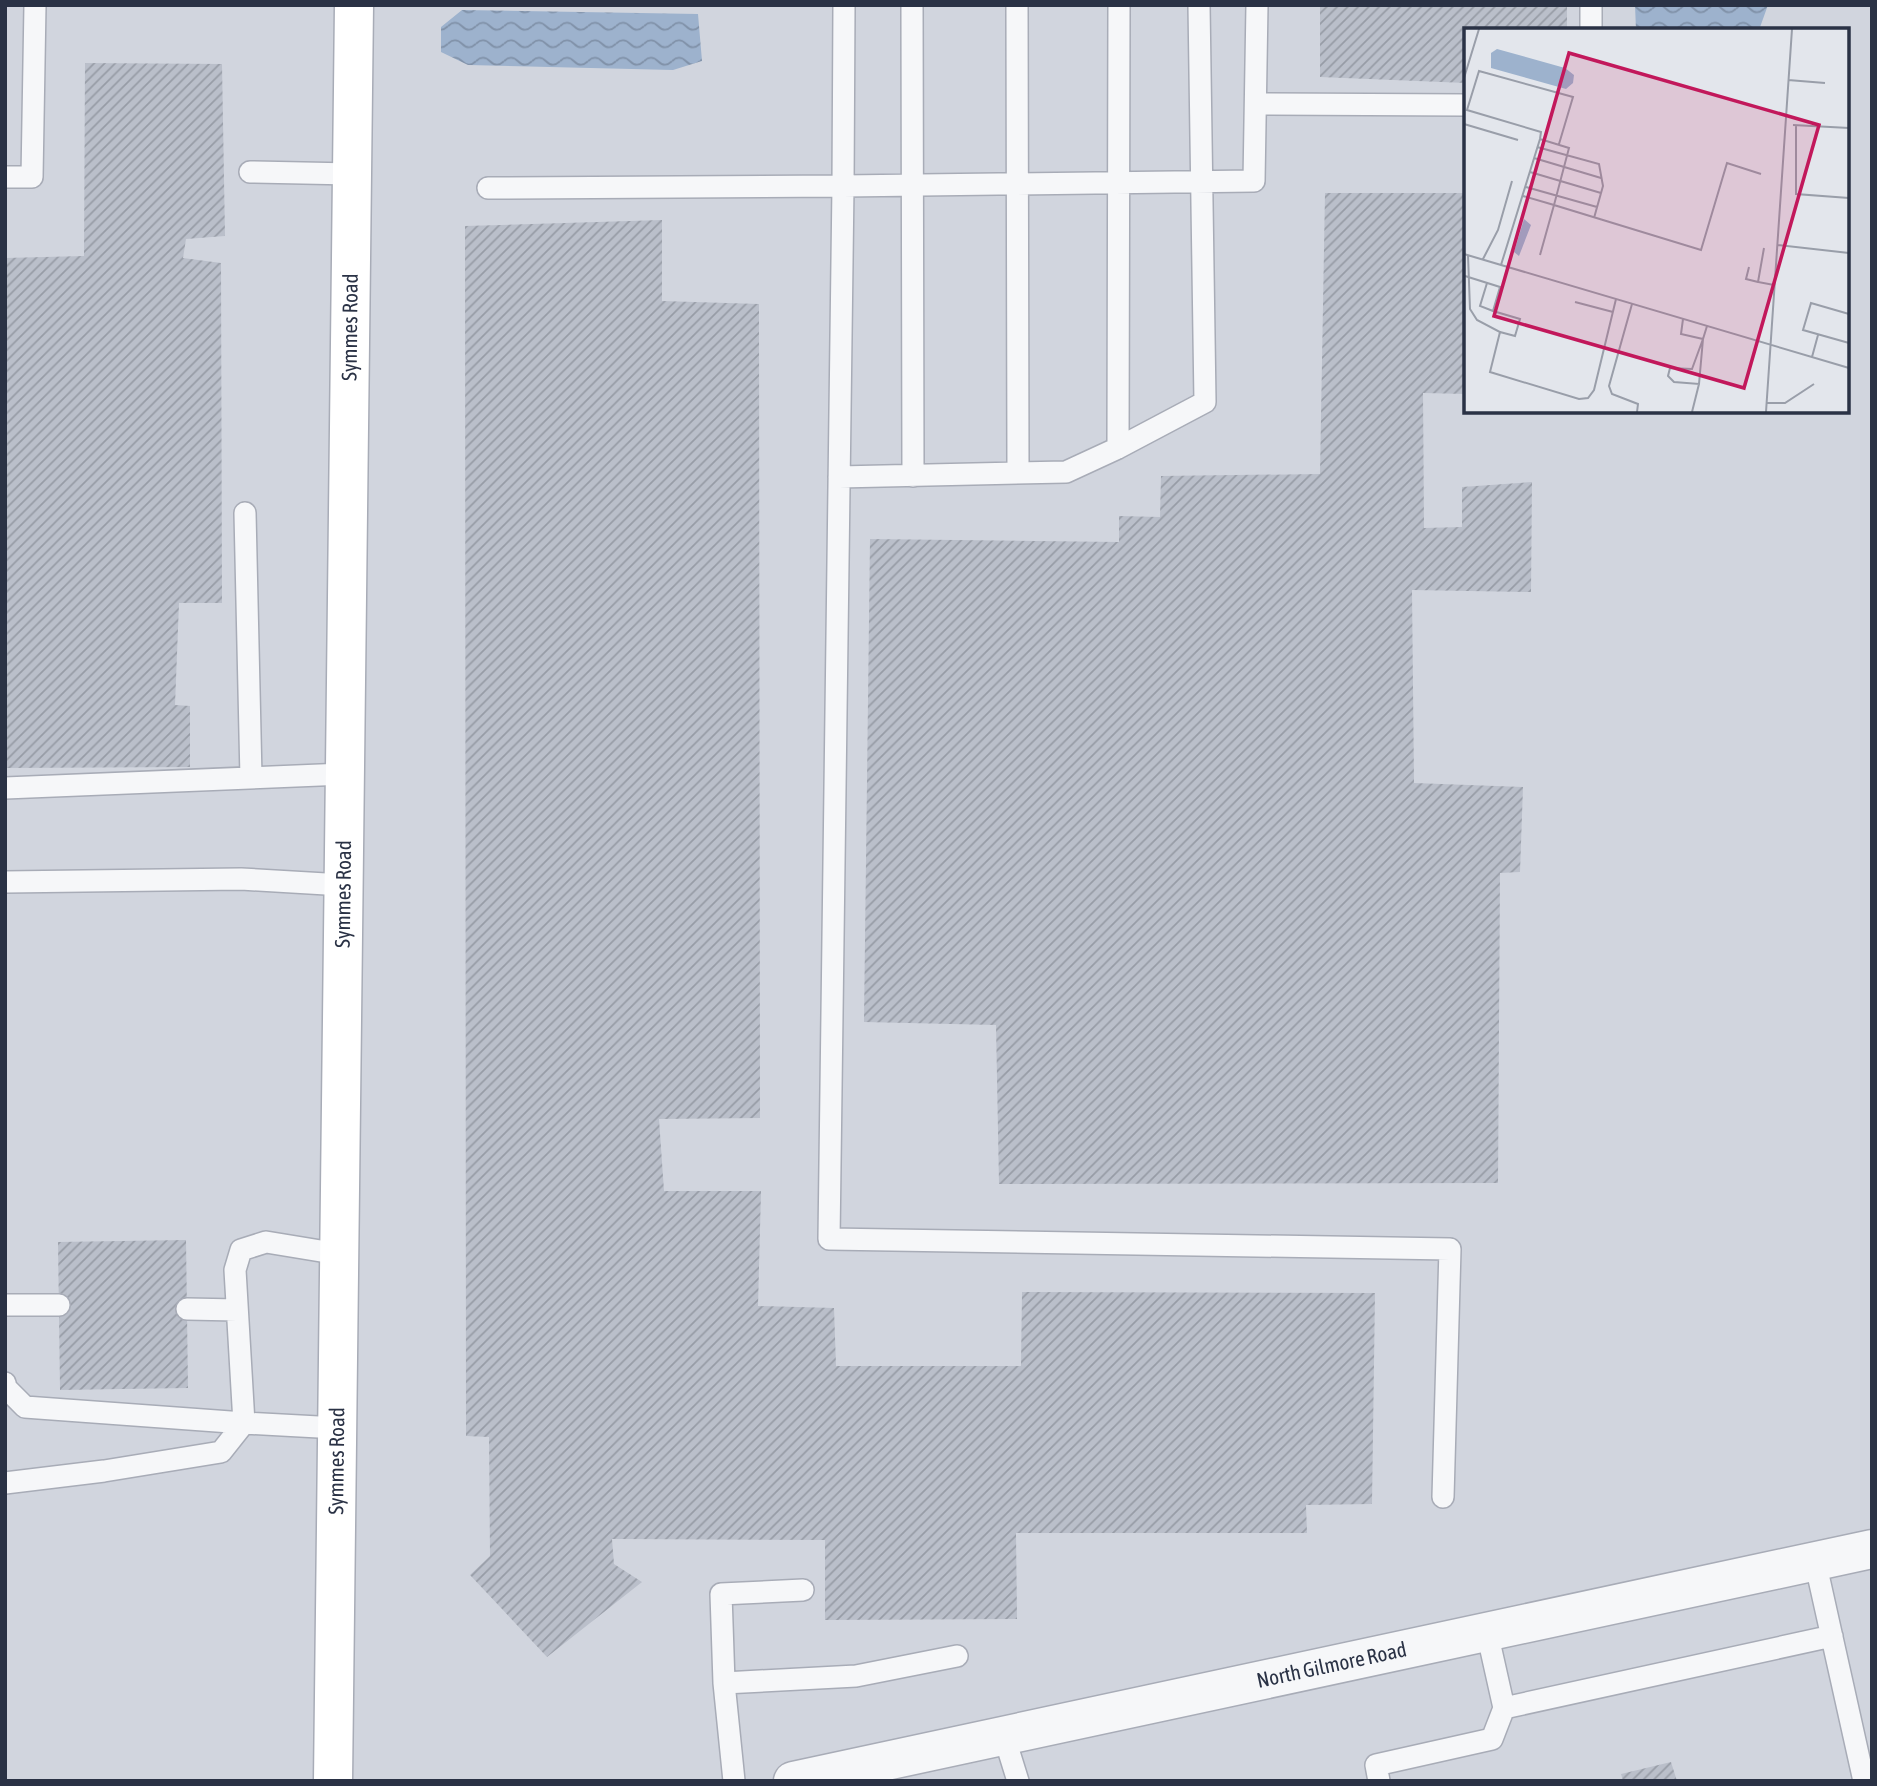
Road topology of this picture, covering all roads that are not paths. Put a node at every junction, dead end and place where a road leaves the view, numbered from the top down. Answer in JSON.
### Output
{"nodes":[{"id":1,"x":35,"y":5,"type":"edge"},
{"id":2,"x":354,"y":5,"type":"edge"},
{"id":3,"x":844,"y":5,"type":"edge"},
{"id":4,"x":912,"y":5,"type":"edge"},
{"id":5,"x":1017,"y":5,"type":"edge"},
{"id":6,"x":1119,"y":5,"type":"edge"},
{"id":7,"x":1199,"y":5,"type":"edge"},
{"id":8,"x":1257,"y":5,"type":"edge"},
{"id":9,"x":1591,"y":5,"type":"edge"},
{"id":10,"x":1591,"y":28,"type":"edge"},
{"id":11,"x":1256,"y":104,"type":"junction"},
{"id":12,"x":1464,"y":105,"type":"edge"},
{"id":13,"x":250,"y":172,"type":"dead end"},
{"id":14,"x":352,"y":174,"type":"junction"},
{"id":15,"x":5,"y":177,"type":"edge"},
{"id":16,"x":1120,"y":182,"type":"junction"},
{"id":17,"x":1200,"y":182,"type":"junction"},
{"id":18,"x":1017,"y":184,"type":"junction"},
{"id":19,"x":911,"y":185,"type":"junction"},
{"id":20,"x":843,"y":186,"type":"junction"},
{"id":21,"x":488,"y":188,"type":"dead end"},
{"id":22,"x":1118,"y":448,"type":"junction"},
{"id":23,"x":1018,"y":473,"type":"junction"},
{"id":24,"x":913,"y":476,"type":"junction"},
{"id":25,"x":839,"y":477,"type":"junction"},
{"id":26,"x":245,"y":513,"type":"dead end"},
{"id":27,"x":344,"y":774,"type":"junction"},
{"id":28,"x":251,"y":778,"type":"junction"},
{"id":29,"x":5,"y":788,"type":"edge"},
{"id":30,"x":5,"y":883,"type":"edge"},
{"id":31,"x":343,"y":885,"type":"junction"},
{"id":32,"x":339,"y":1254,"type":"junction"},
{"id":33,"x":5,"y":1305,"type":"edge"},
{"id":34,"x":59,"y":1305,"type":"dead end"},
{"id":35,"x":187,"y":1309,"type":"dead end"},
{"id":36,"x":237,"y":1310,"type":"junction"},
{"id":37,"x":5,"y":1384,"type":"edge"},
{"id":38,"x":244,"y":1423,"type":"junction"},
{"id":39,"x":337,"y":1428,"type":"junction"},
{"id":40,"x":5,"y":1483,"type":"edge"},
{"id":41,"x":1443,"y":1497,"type":"dead end"},
{"id":42,"x":1872,"y":1549,"type":"edge"},
{"id":43,"x":1815,"y":1562,"type":"junction"},
{"id":44,"x":803,"y":1590,"type":"dead end"},
{"id":45,"x":1487,"y":1632,"type":"junction"},
{"id":46,"x":1832,"y":1636,"type":"junction"},
{"id":47,"x":957,"y":1656,"type":"dead end"},
{"id":48,"x":724,"y":1683,"type":"junction"},
{"id":49,"x":1504,"y":1708,"type":"junction"},
{"id":50,"x":1003,"y":1736,"type":"junction"},
{"id":51,"x":333,"y":1781,"type":"edge"},
{"id":52,"x":734,"y":1781,"type":"edge"},
{"id":53,"x":793,"y":1781,"type":"edge"},
{"id":54,"x":1018,"y":1781,"type":"edge"},
{"id":55,"x":1379,"y":1781,"type":"edge"},
{"id":56,"x":1864,"y":1781,"type":"edge"}],
"edges":[{"from":1,"to":15,"type":"lane"},
{"from":2,"to":14,"type":"main road","name":"Symmes Road"},
{"from":3,"to":20,"type":"lane"},
{"from":4,"to":19,"type":"lane"},
{"from":5,"to":18,"type":"lane"},
{"from":6,"to":16,"type":"lane"},
{"from":7,"to":17,"type":"lane"},
{"from":8,"to":11,"type":"lane"},
{"from":9,"to":10,"type":"lane"},
{"from":11,"to":12,"type":"lane"},
{"from":11,"to":17,"type":"lane"},
{"from":13,"to":14,"type":"lane"},
{"from":14,"to":27,"type":"main road","name":"Symmes Road"},
{"from":16,"to":17,"type":"lane"},
{"from":16,"to":18,"type":"lane"},
{"from":16,"to":22,"type":"lane"},
{"from":17,"to":22,"type":"lane"},
{"from":18,"to":19,"type":"lane"},
{"from":18,"to":23,"type":"lane"},
{"from":19,"to":20,"type":"lane"},
{"from":19,"to":24,"type":"lane"},
{"from":20,"to":21,"type":"lane"},
{"from":20,"to":25,"type":"lane"},
{"from":22,"to":23,"type":"lane"},
{"from":23,"to":24,"type":"lane"},
{"from":24,"to":25,"type":"lane"},
{"from":25,"to":41,"type":"lane"},
{"from":26,"to":28,"type":"lane"},
{"from":27,"to":28,"type":"lane"},
{"from":27,"to":31,"type":"main road","name":"Symmes Road"},
{"from":28,"to":29,"type":"lane"},
{"from":30,"to":31,"type":"lane"},
{"from":31,"to":32,"type":"main road","name":"Symmes Road"},
{"from":32,"to":36,"type":"lane"},
{"from":32,"to":39,"type":"main road","name":"Symmes Road"},
{"from":33,"to":34,"type":"lane"},
{"from":35,"to":36,"type":"lane"},
{"from":36,"to":38,"type":"lane"},
{"from":37,"to":38,"type":"lane"},
{"from":38,"to":39,"type":"lane"},
{"from":38,"to":40,"type":"lane"},
{"from":39,"to":51,"type":"main road","name":"Symmes Road"},
{"from":42,"to":43,"type":"street","name":"North Gilmore Road"},
{"from":43,"to":45,"type":"street","name":"North Gilmore Road"},
{"from":43,"to":46,"type":"lane"},
{"from":44,"to":48,"type":"lane"},
{"from":45,"to":49,"type":"lane"},
{"from":45,"to":50,"type":"street","name":"North Gilmore Road"},
{"from":46,"to":49,"type":"lane"},
{"from":46,"to":56,"type":"lane"},
{"from":47,"to":48,"type":"lane"},
{"from":48,"to":52,"type":"lane"},
{"from":49,"to":55,"type":"lane"},
{"from":50,"to":53,"type":"street","name":"North Gilmore Road"},
{"from":50,"to":54,"type":"lane"}]}
